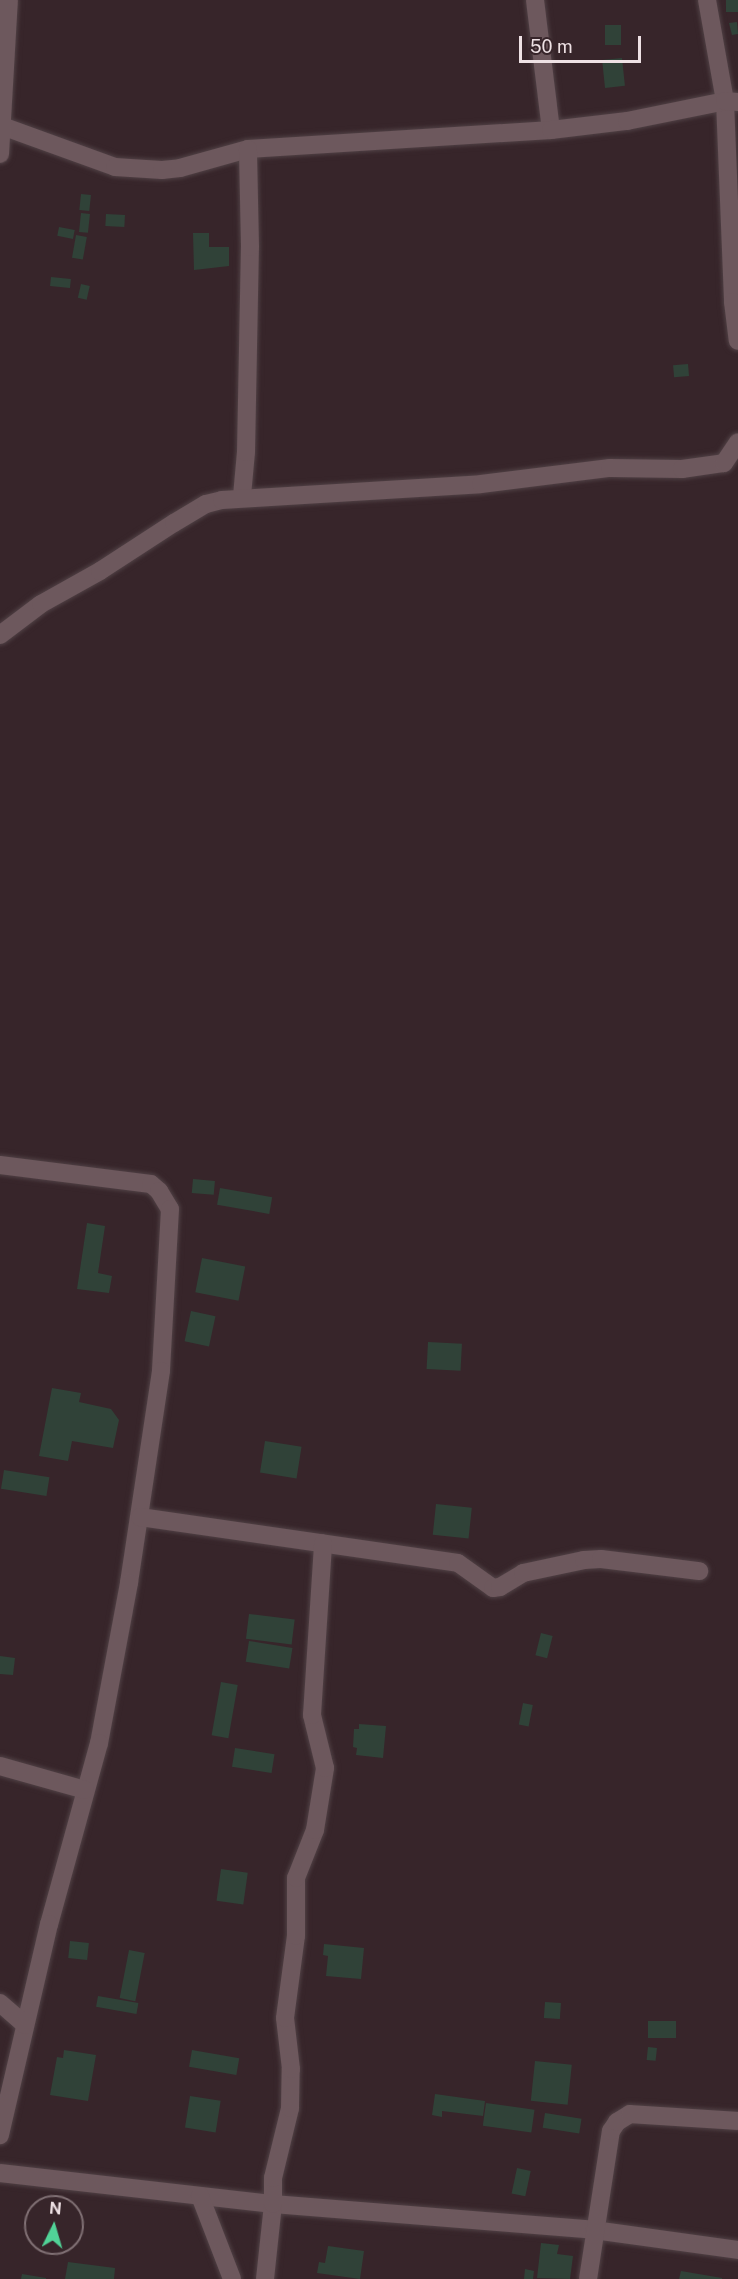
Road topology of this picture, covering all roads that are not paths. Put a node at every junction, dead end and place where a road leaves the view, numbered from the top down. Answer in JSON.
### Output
{"nodes":[{"id":1,"x":9,"y":0,"type":"edge"},
{"id":2,"x":535,"y":0,"type":"edge"},
{"id":3,"x":707,"y":0,"type":"edge"},
{"id":4,"x":731,"y":101,"type":"edge"},
{"id":5,"x":2,"y":126,"type":"junction"},
{"id":6,"x":551,"y":130,"type":"junction"},
{"id":7,"x":248,"y":149,"type":"junction"},
{"id":8,"x":0,"y":154,"type":"edge"},
{"id":9,"x":738,"y":341,"type":"edge"},
{"id":10,"x":738,"y":442,"type":"edge"},
{"id":11,"x":242,"y":496,"type":"junction"},
{"id":12,"x":0,"y":635,"type":"edge"},
{"id":13,"x":0,"y":1165,"type":"edge"},
{"id":14,"x":140,"y":1516,"type":"junction"},
{"id":15,"x":323,"y":1543,"type":"junction"},
{"id":16,"x":699,"y":1571,"type":"dead end"},
{"id":17,"x":0,"y":1766,"type":"edge"},
{"id":18,"x":85,"y":1790,"type":"junction"},
{"id":19,"x":0,"y":2003,"type":"edge"},
{"id":20,"x":25,"y":2025,"type":"junction"},
{"id":21,"x":738,"y":2121,"type":"edge"},
{"id":22,"x":0,"y":2135,"type":"edge"},
{"id":23,"x":0,"y":2173,"type":"edge"},
{"id":24,"x":200,"y":2196,"type":"junction"},
{"id":25,"x":273,"y":2204,"type":"junction"},
{"id":26,"x":594,"y":2230,"type":"junction"},
{"id":27,"x":738,"y":2250,"type":"edge"},
{"id":28,"x":232,"y":2279,"type":"edge"},
{"id":29,"x":265,"y":2279,"type":"edge"},
{"id":30,"x":588,"y":2279,"type":"edge"}],
"edges":[{"from":1,"to":5,"type":"street"},
{"from":2,"to":6,"type":"street"},
{"from":3,"to":4,"type":"street"},
{"from":4,"to":6,"type":"street"},
{"from":4,"to":9,"type":"street"},
{"from":5,"to":7,"type":"street"},
{"from":5,"to":8,"type":"street"},
{"from":6,"to":7,"type":"street"},
{"from":7,"to":11,"type":"street"},
{"from":10,"to":11,"type":"street"},
{"from":11,"to":12,"type":"street"},
{"from":13,"to":14,"type":"street"},
{"from":14,"to":15,"type":"street"},
{"from":14,"to":18,"type":"street"},
{"from":15,"to":16,"type":"street"},
{"from":15,"to":25,"type":"street"},
{"from":17,"to":18,"type":"street"},
{"from":18,"to":20,"type":"street"},
{"from":19,"to":20,"type":"street"},
{"from":20,"to":22,"type":"street"},
{"from":21,"to":26,"type":"street"},
{"from":23,"to":24,"type":"street"},
{"from":24,"to":25,"type":"street"},
{"from":24,"to":28,"type":"street"},
{"from":25,"to":26,"type":"street"},
{"from":25,"to":29,"type":"street"},
{"from":26,"to":27,"type":"street"},
{"from":26,"to":30,"type":"street"}]}
